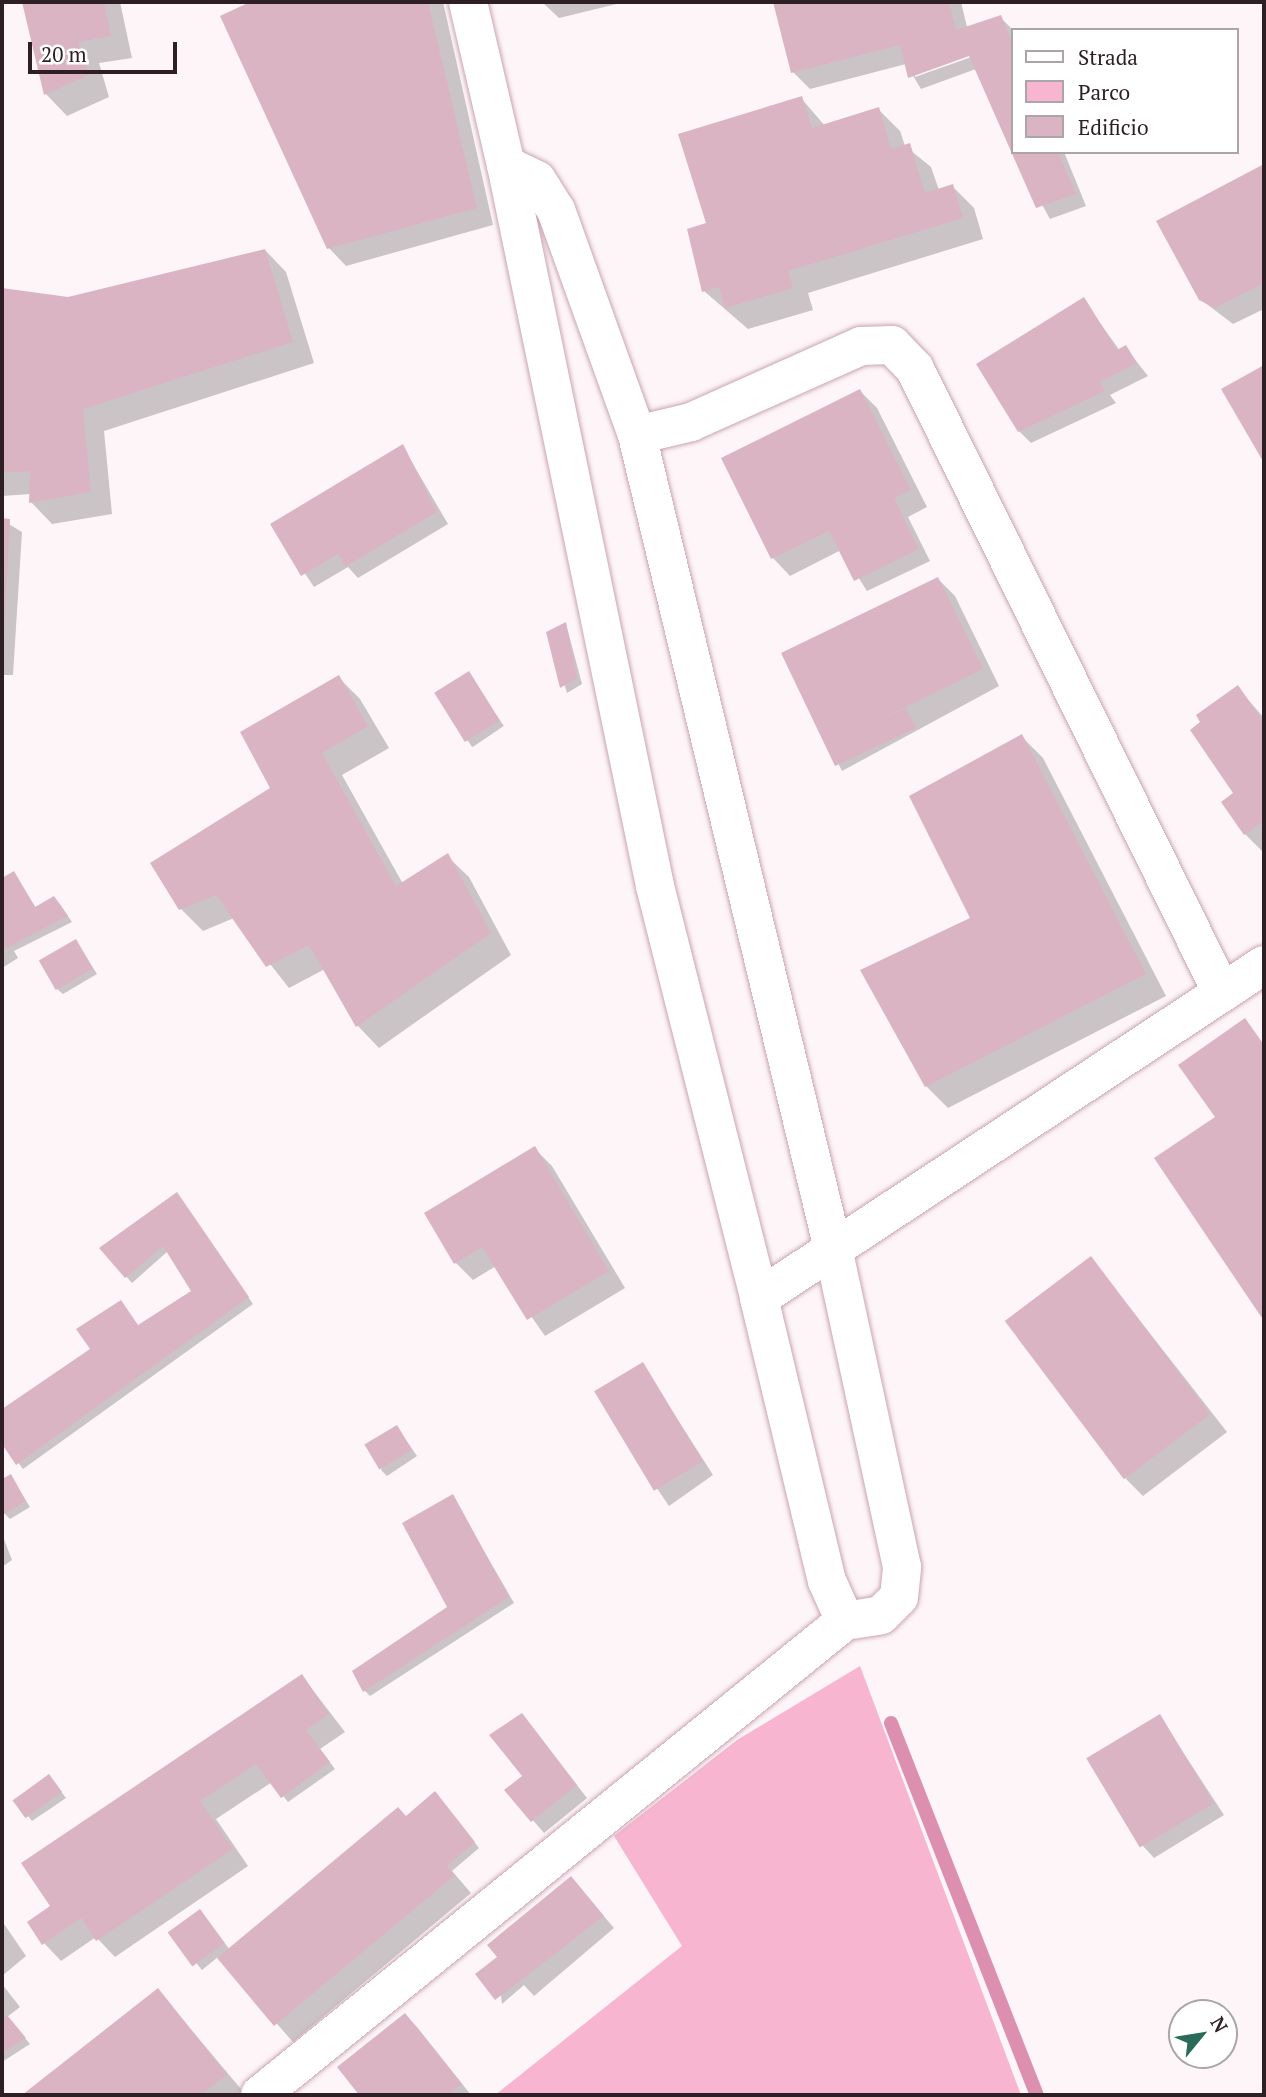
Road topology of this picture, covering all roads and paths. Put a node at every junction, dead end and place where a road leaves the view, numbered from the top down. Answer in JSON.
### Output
{"nodes":[{"id":1,"x":468,"y":2,"type":"edge"},
{"id":2,"x":506,"y":165,"type":"junction"},
{"id":3,"x":638,"y":435,"type":"junction"},
{"id":4,"x":1264,"y":965,"type":"edge"},
{"id":5,"x":1222,"y":993,"type":"junction"},
{"id":6,"x":834,"y":1253,"type":"junction"},
{"id":7,"x":759,"y":1298,"type":"junction"},
{"id":8,"x":845,"y":1621,"type":"junction"},
{"id":9,"x":260,"y":2095,"type":"edge"}],
"edges":[{"from":1,"to":2,"type":"street"},
{"from":2,"to":3,"type":"street"},
{"from":2,"to":7,"type":"street"},
{"from":3,"to":5,"type":"street"},
{"from":3,"to":6,"type":"street"},
{"from":4,"to":5,"type":"street"},
{"from":5,"to":6,"type":"street"},
{"from":6,"to":7,"type":"street"},
{"from":6,"to":8,"type":"street"},
{"from":7,"to":8,"type":"street"},
{"from":8,"to":9,"type":"street"}]}
